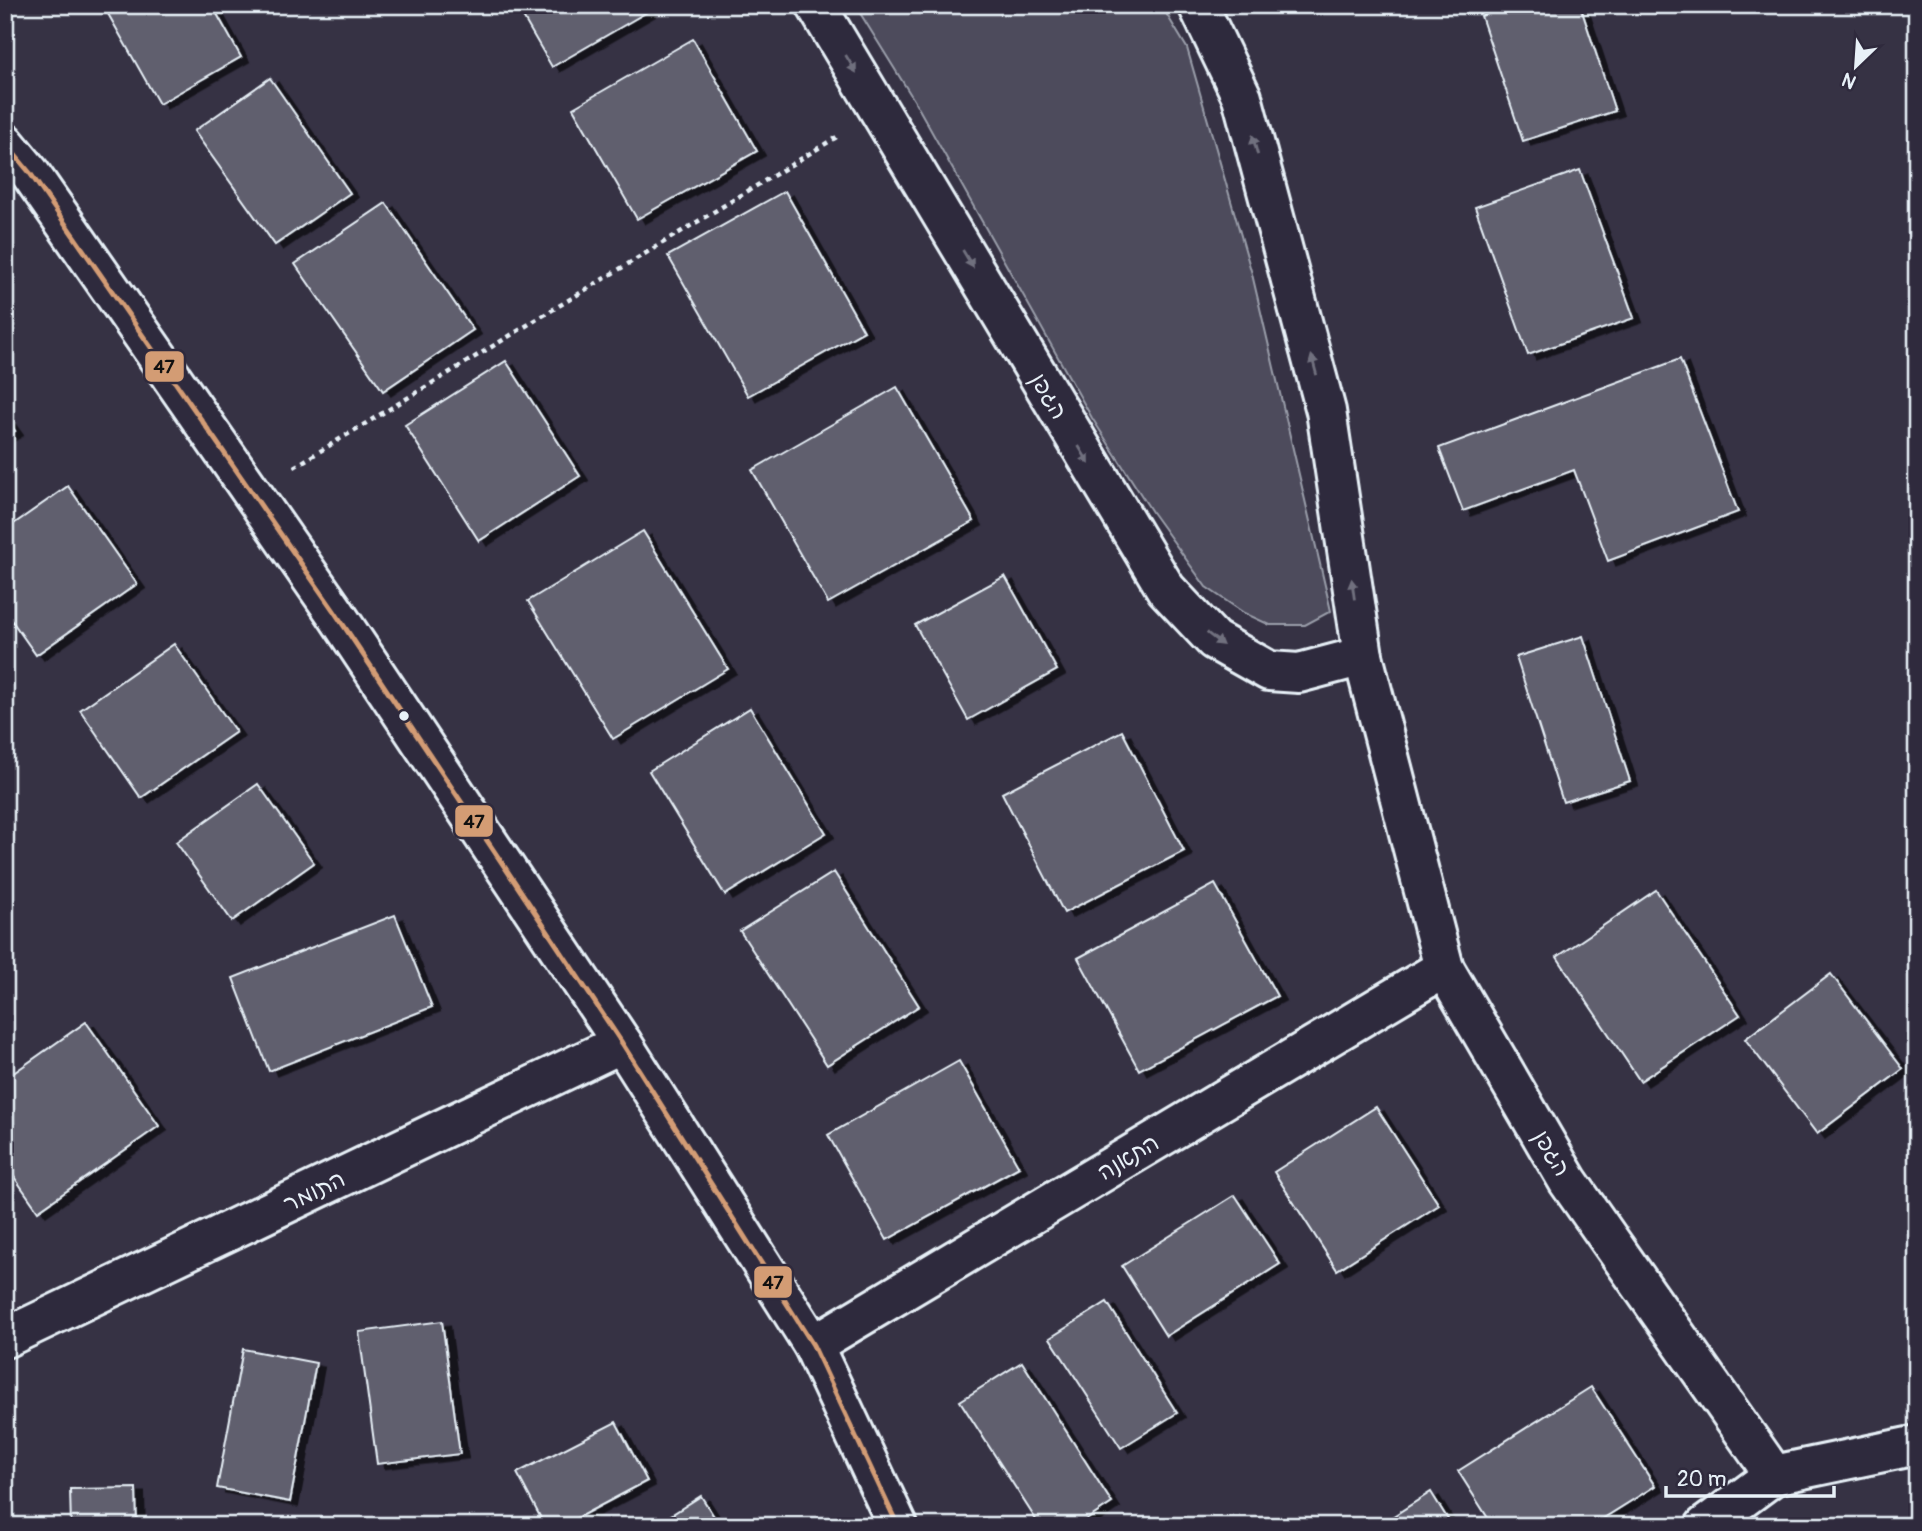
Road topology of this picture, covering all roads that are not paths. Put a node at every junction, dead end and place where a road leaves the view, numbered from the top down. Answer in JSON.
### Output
{"nodes":[{"id":1,"x":816,"y":5,"type":"edge"},
{"id":2,"x":1198,"y":5,"type":"edge"},
{"id":3,"x":5,"y":143,"type":"edge"},
{"id":4,"x":1363,"y":656,"type":"junction"},
{"id":5,"x":1444,"y":968,"type":"junction"},
{"id":6,"x":622,"y":1043,"type":"junction"},
{"id":7,"x":5,"y":1338,"type":"edge"},
{"id":8,"x":813,"y":1345,"type":"junction"},
{"id":9,"x":1917,"y":1445,"type":"edge"},
{"id":10,"x":1774,"y":1475,"type":"junction"},
{"id":11,"x":898,"y":1526,"type":"edge"},
{"id":12,"x":1705,"y":1526,"type":"edge"}],
"edges":[{"from":1,"to":4,"type":"street","name":"הגפן","one_way":true},
{"from":4,"to":2,"type":"street","name":"הגפן","one_way":true},
{"from":3,"to":6,"type":"street"},
{"from":4,"to":5,"type":"street","name":"הגפן"},
{"from":5,"to":8,"type":"street","name":"התאנה"},
{"from":5,"to":10,"type":"street","name":"הגפן"},
{"from":6,"to":7,"type":"street","name":"התומר"},
{"from":6,"to":8,"type":"street"},
{"from":8,"to":11,"type":"street"},
{"from":9,"to":10,"type":"street"},
{"from":10,"to":12,"type":"street"}]}
